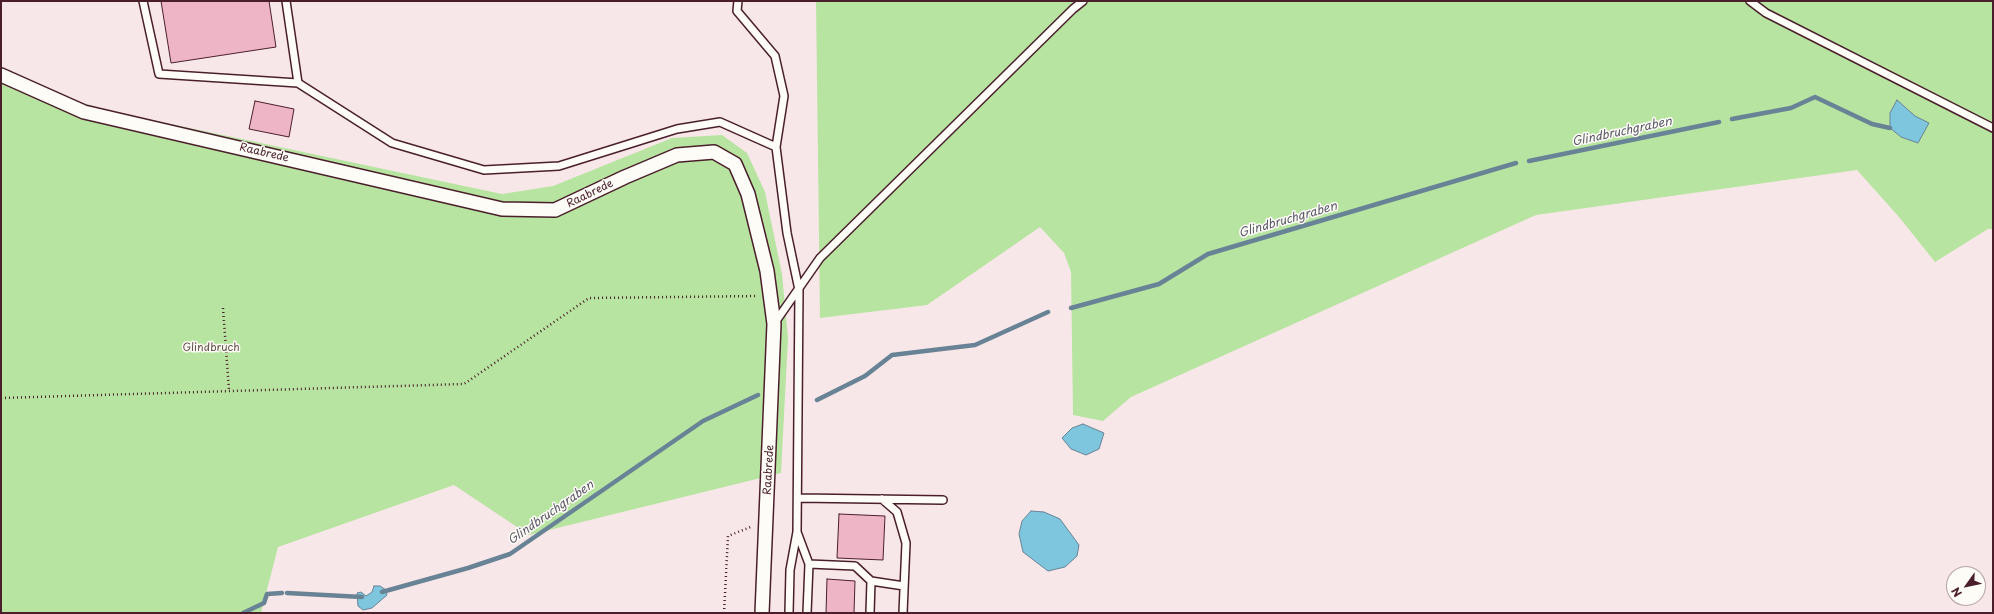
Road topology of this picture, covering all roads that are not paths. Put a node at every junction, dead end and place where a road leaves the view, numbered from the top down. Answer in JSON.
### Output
{"nodes":[{"id":1,"x":143,"y":1,"type":"edge"},
{"id":2,"x":286,"y":1,"type":"edge"},
{"id":3,"x":738,"y":1,"type":"edge"},
{"id":4,"x":1083,"y":1,"type":"edge"},
{"id":5,"x":1750,"y":1,"type":"edge"},
{"id":6,"x":1,"y":75,"type":"edge"},
{"id":7,"x":298,"y":83,"type":"junction"},
{"id":8,"x":1993,"y":128,"type":"edge"},
{"id":9,"x":776,"y":147,"type":"junction"},
{"id":10,"x":799,"y":290,"type":"junction"},
{"id":11,"x":774,"y":324,"type":"junction"},
{"id":12,"x":798,"y":498,"type":"junction"},
{"id":13,"x":882,"y":499,"type":"junction"},
{"id":14,"x":943,"y":500,"type":"dead end"},
{"id":15,"x":797,"y":532,"type":"junction"},
{"id":16,"x":809,"y":564,"type":"junction"},
{"id":17,"x":871,"y":582,"type":"junction"},
{"id":18,"x":904,"y":586,"type":"junction"},
{"id":19,"x":762,"y":613,"type":"edge"},
{"id":20,"x":788,"y":613,"type":"edge"},
{"id":21,"x":807,"y":613,"type":"edge"},
{"id":22,"x":870,"y":613,"type":"edge"},
{"id":23,"x":903,"y":613,"type":"edge"}],
"edges":[{"from":1,"to":7,"type":"lane"},
{"from":2,"to":7,"type":"lane"},
{"from":3,"to":9,"type":"lane"},
{"from":4,"to":10,"type":"lane"},
{"from":5,"to":8,"type":"lane"},
{"from":6,"to":11,"type":"street","name":"Raabrede"},
{"from":7,"to":9,"type":"lane"},
{"from":9,"to":10,"type":"lane"},
{"from":10,"to":11,"type":"lane"},
{"from":10,"to":12,"type":"lane"},
{"from":11,"to":19,"type":"street","name":"Raabrede"},
{"from":12,"to":13,"type":"lane"},
{"from":12,"to":15,"type":"lane"},
{"from":13,"to":14,"type":"lane"},
{"from":13,"to":18,"type":"lane"},
{"from":15,"to":16,"type":"lane"},
{"from":15,"to":20,"type":"lane"},
{"from":16,"to":17,"type":"lane"},
{"from":16,"to":21,"type":"lane"},
{"from":17,"to":18,"type":"lane"},
{"from":17,"to":22,"type":"lane"},
{"from":18,"to":23,"type":"lane"}]}
